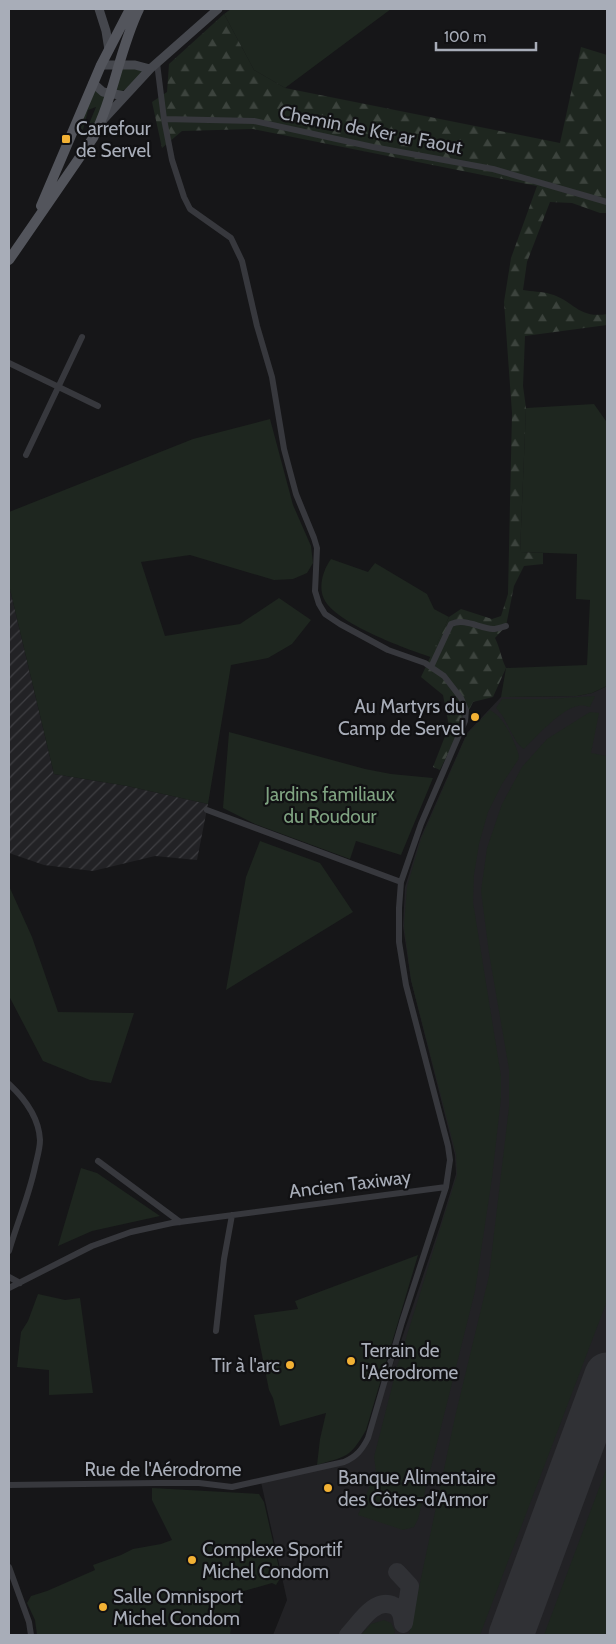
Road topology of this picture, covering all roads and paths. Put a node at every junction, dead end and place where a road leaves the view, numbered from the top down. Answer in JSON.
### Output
{"nodes":[{"id":1,"x":99,"y":9,"type":"edge"},
{"id":2,"x":218,"y":9,"type":"edge"},
{"id":3,"x":132,"y":11,"type":"edge"},
{"id":4,"x":109,"y":50,"type":"junction"},
{"id":5,"x":123,"y":52,"type":"junction"},
{"id":6,"x":101,"y":65,"type":"junction"},
{"id":7,"x":119,"y":65,"type":"junction"},
{"id":8,"x":135,"y":65,"type":"junction"},
{"id":9,"x":153,"y":66,"type":"junction"},
{"id":10,"x":93,"y":83,"type":"junction"},
{"id":11,"x":111,"y":94,"type":"junction"},
{"id":12,"x":125,"y":96,"type":"junction"},
{"id":13,"x":164,"y":119,"type":"junction"},
{"id":14,"x":102,"y":121,"type":"junction"},
{"id":15,"x":607,"y":202,"type":"edge"},
{"id":16,"x":32,"y":225,"type":"junction"},
{"id":17,"x":9,"y":260,"type":"edge"},
{"id":18,"x":82,"y":338,"type":"dead end"},
{"id":19,"x":9,"y":363,"type":"edge"},
{"id":20,"x":57,"y":387,"type":"junction"},
{"id":21,"x":98,"y":406,"type":"dead end"},
{"id":22,"x":26,"y":455,"type":"dead end"},
{"id":23,"x":506,"y":626,"type":"dead end"},
{"id":24,"x":431,"y":667,"type":"junction"},
{"id":25,"x":207,"y":810,"type":"dead end"},
{"id":26,"x":402,"y":882,"type":"junction"},
{"id":27,"x":9,"y":1084,"type":"edge"},
{"id":28,"x":98,"y":1161,"type":"dead end"},
{"id":29,"x":446,"y":1187,"type":"junction"},
{"id":30,"x":232,"y":1215,"type":"junction"},
{"id":31,"x":180,"y":1222,"type":"junction"},
{"id":32,"x":10,"y":1242,"type":"edge"},
{"id":33,"x":9,"y":1251,"type":"edge"},
{"id":34,"x":9,"y":1277,"type":"edge"},
{"id":35,"x":20,"y":1283,"type":"junction"},
{"id":36,"x":9,"y":1288,"type":"edge"},
{"id":37,"x":216,"y":1331,"type":"dead end"},
{"id":38,"x":9,"y":1485,"type":"edge"},
{"id":39,"x":9,"y":1567,"type":"edge"},
{"id":40,"x":31,"y":1635,"type":"edge"}],
"edges":[{"from":1,"to":4,"type":"main road"},
{"from":2,"to":9,"type":"main road"},
{"from":3,"to":4,"type":"main road"},
{"from":3,"to":5,"type":"main road"},
{"from":4,"to":6,"type":"main road"},
{"from":5,"to":7,"type":"main road"},
{"from":5,"to":8,"type":"main road"},
{"from":6,"to":7,"type":"main road"},
{"from":6,"to":10,"type":"main road"},
{"from":7,"to":8,"type":"main road"},
{"from":7,"to":11,"type":"main road"},
{"from":8,"to":9,"type":"main road"},
{"from":9,"to":12,"type":"main road"},
{"from":9,"to":13,"type":"street"},
{"from":10,"to":11,"type":"main road"},
{"from":10,"to":16,"type":"main road"},
{"from":11,"to":12,"type":"main road"},
{"from":11,"to":14,"type":"main road"},
{"from":12,"to":14,"type":"main road"},
{"from":13,"to":15,"type":"street","name":"Chemin de Ker ar Faout"},
{"from":13,"to":24,"type":"street"},
{"from":14,"to":16,"type":"main road"},
{"from":16,"to":17,"type":"main road"},
{"from":18,"to":20,"type":"street"},
{"from":19,"to":20,"type":"street"},
{"from":20,"to":21,"type":"street"},
{"from":20,"to":22,"type":"street"},
{"from":23,"to":24,"type":"street"},
{"from":24,"to":26,"type":"street"},
{"from":25,"to":26,"type":"street"},
{"from":26,"to":29,"type":"street"},
{"from":27,"to":32,"type":"street"},
{"from":28,"to":31,"type":"street"},
{"from":29,"to":30,"type":"street","name":"Ancien Taxiway"},
{"from":29,"to":38,"type":"street","name":"Rue de l'Aérodrome"},
{"from":30,"to":31,"type":"street","name":"Ancien Taxiway"},
{"from":30,"to":37,"type":"street"},
{"from":31,"to":35,"type":"street","name":"Ancien Taxiway"},
{"from":32,"to":33,"type":"street"},
{"from":34,"to":35,"type":"street"},
{"from":35,"to":36,"type":"street","name":"Ancien Taxiway"},
{"from":39,"to":40,"type":"street"}]}
